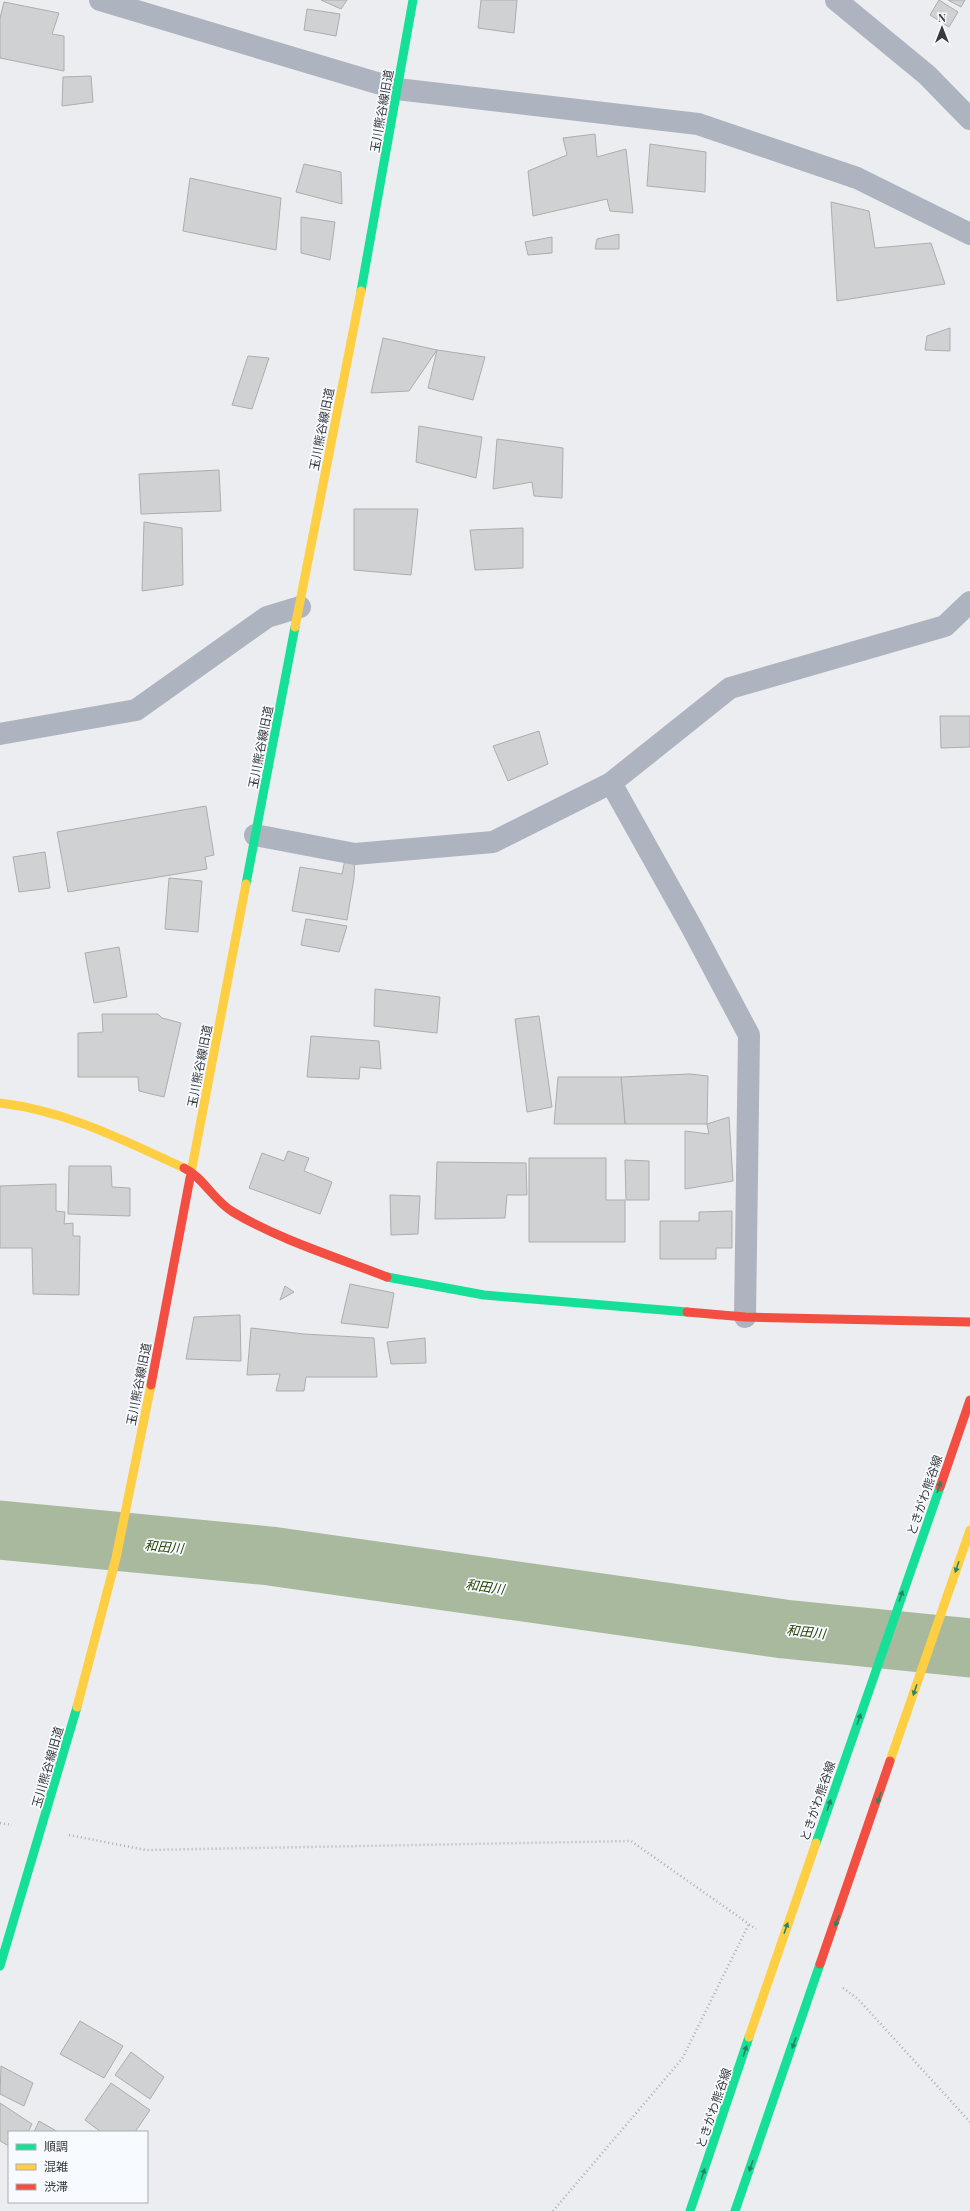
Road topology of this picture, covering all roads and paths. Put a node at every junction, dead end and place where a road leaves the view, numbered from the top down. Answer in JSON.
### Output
{"nodes":[{"id":1,"x":100,"y":0,"type":"edge"},
{"id":2,"x":413,"y":0,"type":"edge"},
{"id":3,"x":836,"y":0,"type":"edge"},
{"id":4,"x":397,"y":89,"type":"junction"},
{"id":5,"x":970,"y":119,"type":"edge"},
{"id":6,"x":970,"y":234,"type":"edge"},
{"id":7,"x":970,"y":602,"type":"edge"},
{"id":8,"x":300,"y":607,"type":"junction"},
{"id":9,"x":0,"y":734,"type":"edge"},
{"id":10,"x":611,"y":783,"type":"junction"},
{"id":11,"x":255,"y":834,"type":"junction"},
{"id":12,"x":0,"y":1103,"type":"edge"},
{"id":13,"x":191,"y":1171,"type":"junction"},
{"id":14,"x":745,"y":1317,"type":"junction"},
{"id":15,"x":970,"y":1322,"type":"edge"},
{"id":16,"x":970,"y":1400,"type":"edge"},
{"id":17,"x":970,"y":1530,"type":"edge"},
{"id":18,"x":0,"y":1823,"type":"edge"},
{"id":19,"x":42,"y":1830,"type":"junction"},
{"id":20,"x":749,"y":1924,"type":"junction"},
{"id":21,"x":780,"y":1945,"type":"junction"},
{"id":22,"x":0,"y":1966,"type":"edge"},
{"id":23,"x":819,"y":1971,"type":"junction"},
{"id":24,"x":970,"y":2122,"type":"edge"},
{"id":25,"x":553,"y":2211,"type":"edge"},
{"id":26,"x":690,"y":2211,"type":"edge"},
{"id":27,"x":735,"y":2211,"type":"edge"}],
"edges":[{"from":1,"to":4,"type":"street"},
{"from":2,"to":4,"type":"street","name":"玉川熊谷線旧道"},
{"from":3,"to":5,"type":"street"},
{"from":4,"to":6,"type":"street"},
{"from":4,"to":8,"type":"street","name":"玉川熊谷線旧道"},
{"from":7,"to":10,"type":"street"},
{"from":8,"to":9,"type":"street"},
{"from":8,"to":11,"type":"street","name":"玉川熊谷線旧道"},
{"from":10,"to":11,"type":"street"},
{"from":10,"to":14,"type":"street"},
{"from":11,"to":13,"type":"street","name":"玉川熊谷線旧道"},
{"from":12,"to":13,"type":"street"},
{"from":13,"to":14,"type":"street"},
{"from":13,"to":19,"type":"street","name":"玉川熊谷線旧道"},
{"from":14,"to":15,"type":"street"},
{"from":21,"to":16,"type":"street","name":"ときがわ熊谷線","one_way":true},
{"from":17,"to":23,"type":"street","one_way":true},
{"from":18,"to":19,"type":"path"},
{"from":19,"to":20,"type":"path"},
{"from":19,"to":22,"type":"street","name":"玉川熊谷線旧道"},
{"from":20,"to":21,"type":"path"},
{"from":20,"to":25,"type":"path"},
{"from":26,"to":21,"type":"street","name":"ときがわ熊谷線","one_way":true},
{"from":23,"to":24,"type":"path"},
{"from":23,"to":27,"type":"street","one_way":true}]}
